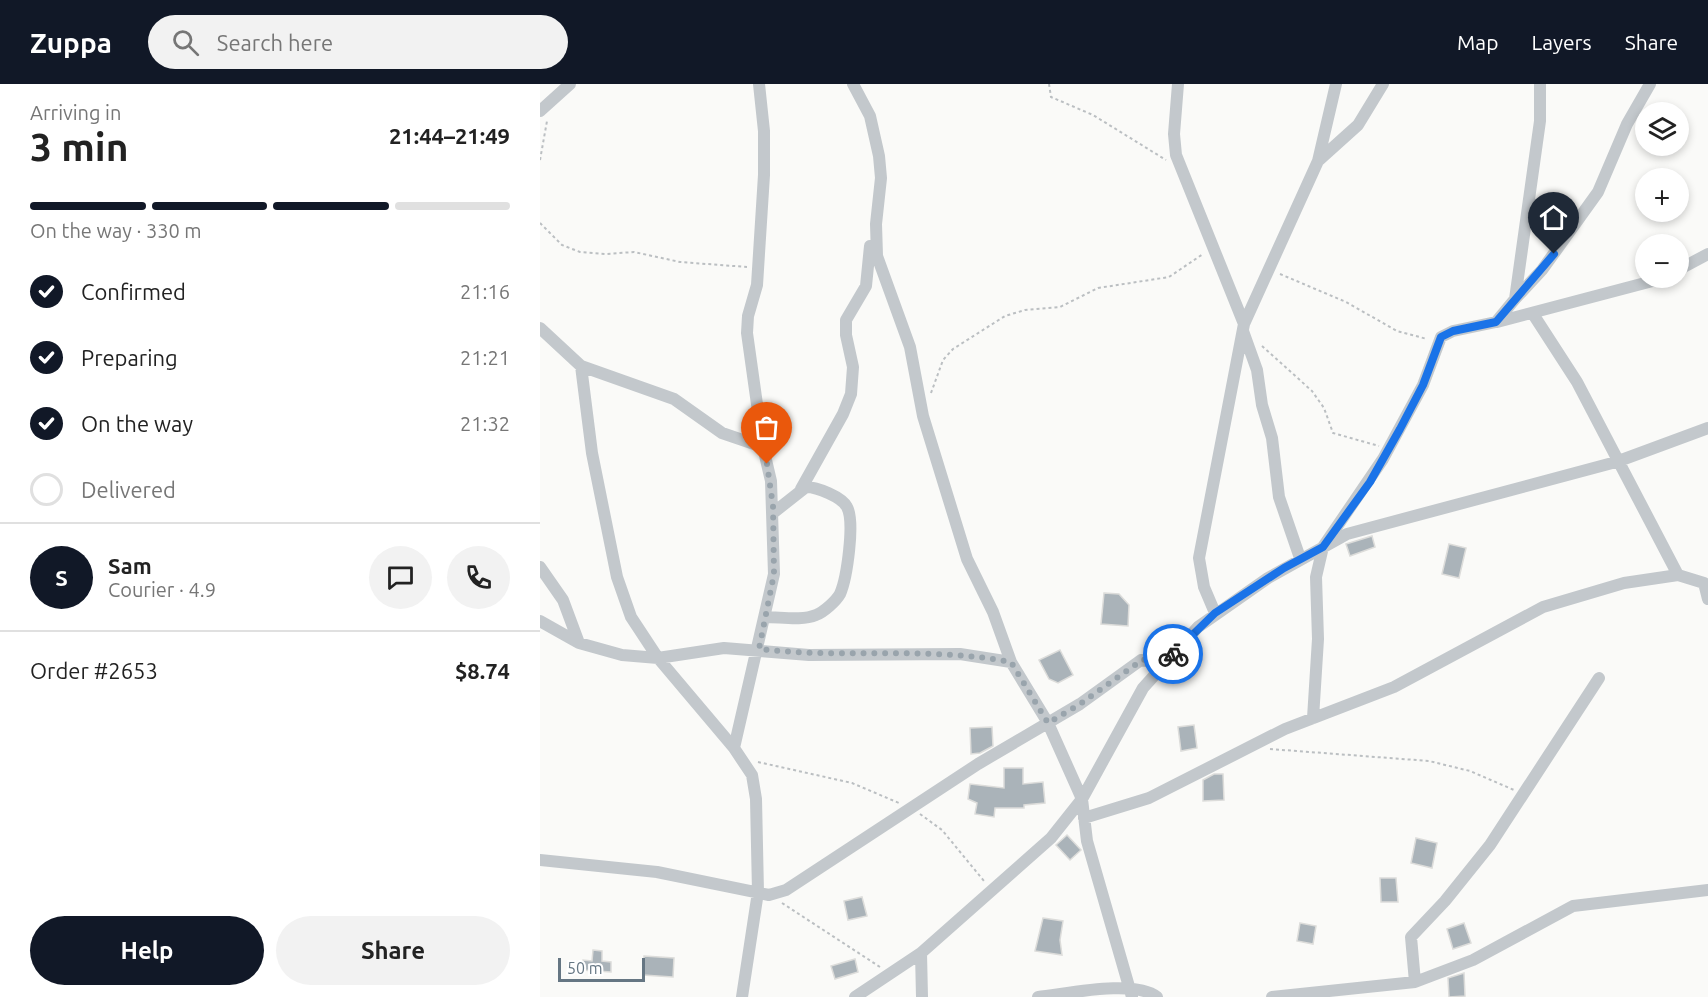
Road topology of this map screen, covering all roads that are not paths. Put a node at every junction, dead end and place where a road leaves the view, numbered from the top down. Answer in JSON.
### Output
{"nodes":[{"id":1,"x":570,"y":84,"type":"edge"},
{"id":2,"x":759,"y":84,"type":"edge"},
{"id":3,"x":853,"y":84,"type":"edge"},
{"id":4,"x":1178,"y":84,"type":"edge"},
{"id":5,"x":1336,"y":84,"type":"edge"},
{"id":6,"x":1383,"y":84,"type":"edge"},
{"id":7,"x":1540,"y":84,"type":"edge"},
{"id":8,"x":1650,"y":84,"type":"edge"},
{"id":9,"x":544,"y":108,"type":"edge"},
{"id":10,"x":1318,"y":161,"type":"junction"},
{"id":11,"x":876,"y":236,"type":"junction"},
{"id":12,"x":1708,"y":254,"type":"edge"},
{"id":13,"x":1689,"y":264,"type":"edge"},
{"id":14,"x":1635,"y":286,"type":"edge"},
{"id":15,"x":1515,"y":299,"type":"junction"},
{"id":16,"x":1533,"y":314,"type":"junction"},
{"id":17,"x":1496,"y":322,"type":"junction"},
{"id":18,"x":1243,"y":327,"type":"junction"},
{"id":19,"x":540,"y":328,"type":"edge"},
{"id":20,"x":581,"y":366,"type":"junction"},
{"id":21,"x":1705,"y":432,"type":"edge"},
{"id":22,"x":763,"y":447,"type":"junction"},
{"id":23,"x":1616,"y":462,"type":"junction"},
{"id":24,"x":801,"y":489,"type":"junction"},
{"id":25,"x":773,"y":513,"type":"junction"},
{"id":26,"x":1323,"y":547,"type":"junction"},
{"id":27,"x":1300,"y":558,"type":"junction"},
{"id":28,"x":540,"y":567,"type":"edge"},
{"id":29,"x":1678,"y":575,"type":"junction"},
{"id":30,"x":1707,"y":581,"type":"edge"},
{"id":31,"x":1708,"y":599,"type":"edge"},
{"id":32,"x":1215,"y":613,"type":"junction"},
{"id":33,"x":765,"y":617,"type":"junction"},
{"id":34,"x":540,"y":621,"type":"edge"},
{"id":35,"x":579,"y":643,"type":"junction"},
{"id":36,"x":759,"y":649,"type":"junction"},
{"id":37,"x":658,"y":658,"type":"junction"},
{"id":38,"x":1011,"y":662,"type":"junction"},
{"id":39,"x":1164,"y":663,"type":"junction"},
{"id":40,"x":1599,"y":678,"type":"dead end"},
{"id":41,"x":1313,"y":718,"type":"junction"},
{"id":42,"x":1048,"y":723,"type":"junction"},
{"id":43,"x":737,"y":752,"type":"junction"},
{"id":44,"x":1082,"y":800,"type":"junction"},
{"id":45,"x":1084,"y":818,"type":"junction"},
{"id":46,"x":540,"y":860,"type":"edge"},
{"id":47,"x":1708,"y":890,"type":"edge"},
{"id":48,"x":764,"y":893,"type":"junction"},
{"id":49,"x":921,"y":953,"type":"junction"},
{"id":50,"x":1415,"y":982,"type":"junction"},
{"id":51,"x":1130,"y":993,"type":"edge"},
{"id":52,"x":1354,"y":993,"type":"edge"},
{"id":53,"x":742,"y":997,"type":"edge"},
{"id":54,"x":855,"y":997,"type":"edge"},
{"id":55,"x":922,"y":997,"type":"edge"},
{"id":56,"x":1038,"y":997,"type":"edge"},
{"id":57,"x":1157,"y":997,"type":"edge"},
{"id":58,"x":1272,"y":997,"type":"edge"}],
"edges":[{"from":1,"to":9,"type":"street"},
{"from":2,"to":22,"type":"street"},
{"from":3,"to":11,"type":"street"},
{"from":4,"to":18,"type":"street"},
{"from":5,"to":10,"type":"street"},
{"from":6,"to":10,"type":"street"},
{"from":7,"to":15,"type":"street"},
{"from":8,"to":15,"type":"street"},
{"from":10,"to":18,"type":"street"},
{"from":11,"to":24,"type":"street"},
{"from":11,"to":38,"type":"street"},
{"from":12,"to":13,"type":"street"},
{"from":14,"to":16,"type":"street"},
{"from":15,"to":17,"type":"street"},
{"from":16,"to":17,"type":"street"},
{"from":16,"to":23,"type":"street"},
{"from":17,"to":26,"type":"street"},
{"from":18,"to":27,"type":"street"},
{"from":18,"to":32,"type":"street"},
{"from":19,"to":20,"type":"street"},
{"from":20,"to":22,"type":"street"},
{"from":20,"to":37,"type":"street"},
{"from":21,"to":23,"type":"street"},
{"from":22,"to":25,"type":"street"},
{"from":23,"to":26,"type":"street"},
{"from":23,"to":29,"type":"street"},
{"from":24,"to":25,"type":"street"},
{"from":24,"to":33,"type":"street"},
{"from":25,"to":33,"type":"street"},
{"from":26,"to":27,"type":"street"},
{"from":26,"to":41,"type":"street"},
{"from":27,"to":32,"type":"street"},
{"from":28,"to":35,"type":"street"},
{"from":29,"to":30,"type":"street"},
{"from":29,"to":41,"type":"street"},
{"from":30,"to":31,"type":"street"},
{"from":32,"to":39,"type":"street"},
{"from":33,"to":36,"type":"street"},
{"from":34,"to":35,"type":"street"},
{"from":35,"to":37,"type":"street"},
{"from":36,"to":37,"type":"street"},
{"from":36,"to":38,"type":"street"},
{"from":36,"to":43,"type":"street"},
{"from":37,"to":43,"type":"street"},
{"from":38,"to":42,"type":"street"},
{"from":39,"to":42,"type":"street"},
{"from":39,"to":44,"type":"street"},
{"from":40,"to":50,"type":"street"},
{"from":41,"to":45,"type":"street"},
{"from":42,"to":44,"type":"street"},
{"from":42,"to":48,"type":"street"},
{"from":43,"to":48,"type":"street"},
{"from":44,"to":45,"type":"street"},
{"from":44,"to":49,"type":"street"},
{"from":45,"to":51,"type":"street"},
{"from":46,"to":48,"type":"street"},
{"from":47,"to":50,"type":"street"},
{"from":48,"to":53,"type":"street"},
{"from":49,"to":54,"type":"street"},
{"from":49,"to":55,"type":"street"},
{"from":50,"to":52,"type":"street"},
{"from":51,"to":56,"type":"street"},
{"from":51,"to":57,"type":"street"},
{"from":52,"to":58,"type":"street"}]}
